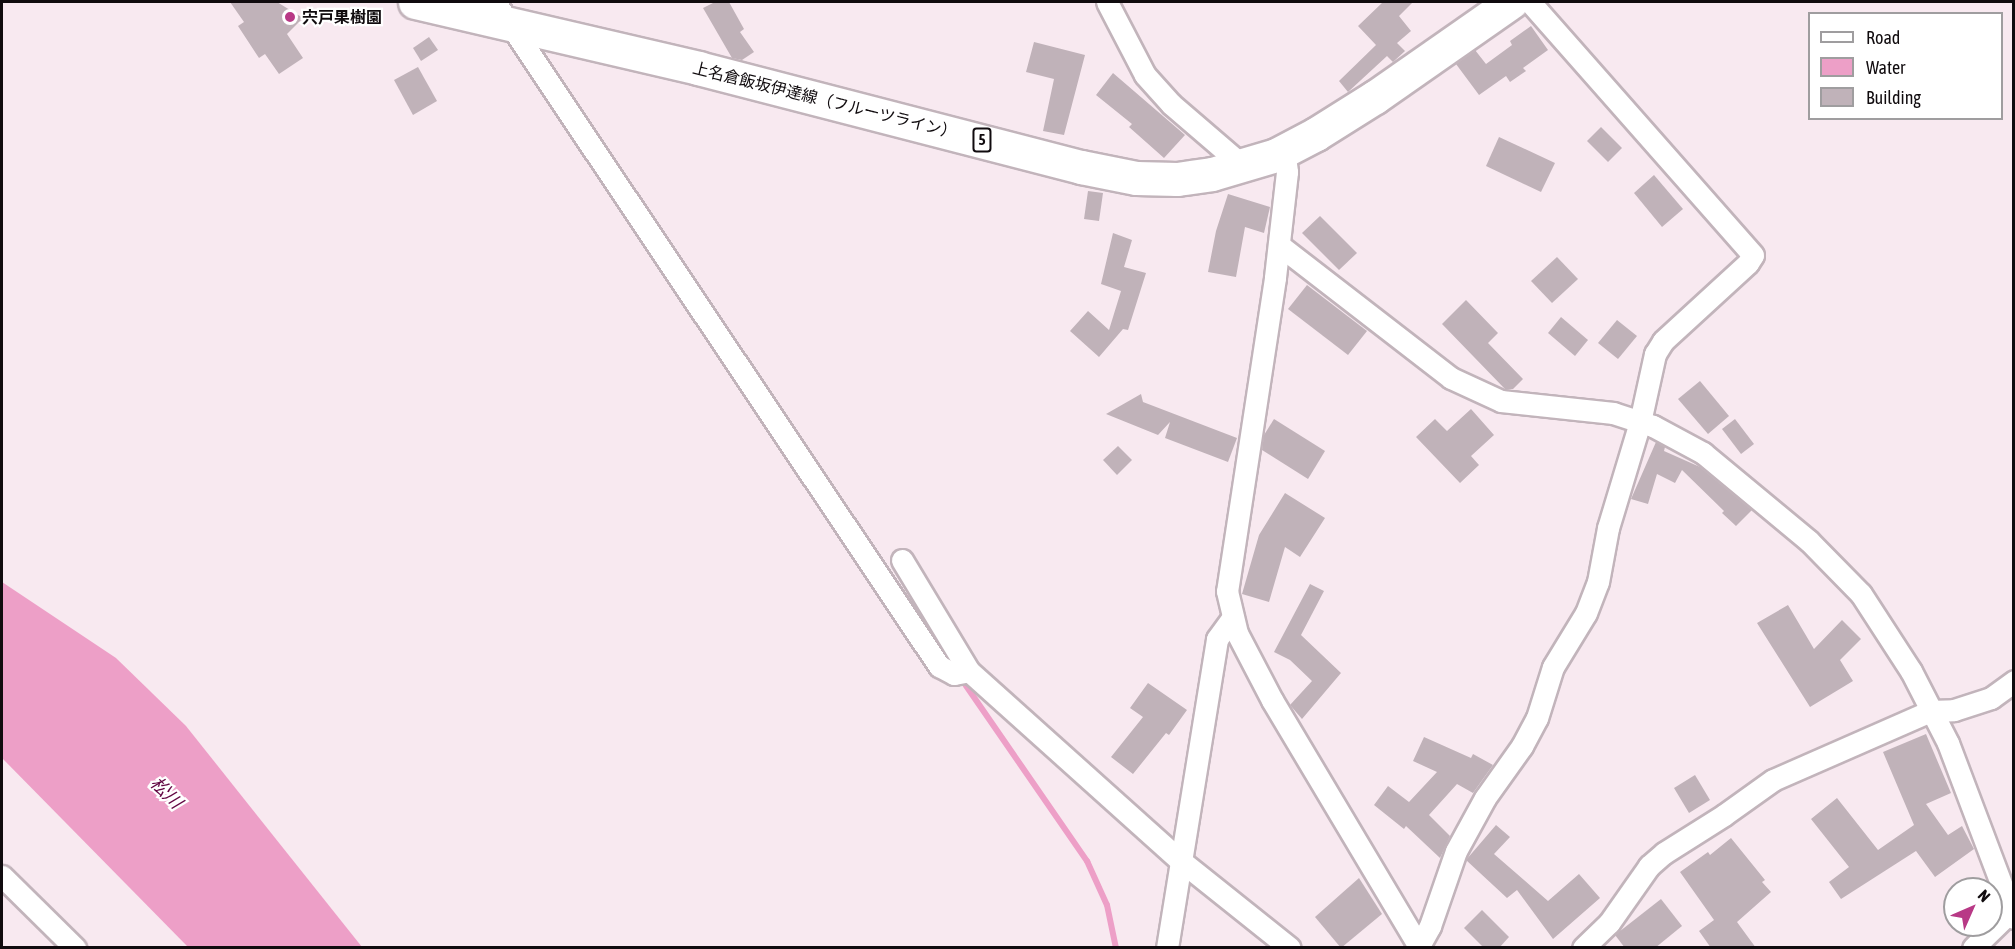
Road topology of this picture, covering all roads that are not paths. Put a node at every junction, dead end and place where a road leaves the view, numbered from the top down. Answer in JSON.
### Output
{"nodes":[{"id":1,"x":415,"y":2,"type":"edge"},
{"id":2,"x":1107,"y":2,"type":"edge"},
{"id":3,"x":1511,"y":2,"type":"edge"},
{"id":4,"x":1530,"y":2,"type":"edge"},
{"id":5,"x":502,"y":12,"type":"edge"},
{"id":6,"x":1284,"y":150,"type":"junction"},
{"id":7,"x":1242,"y":165,"type":"junction"},
{"id":8,"x":1279,"y":245,"type":"junction"},
{"id":9,"x":1640,"y":422,"type":"junction"},
{"id":10,"x":902,"y":560,"type":"dead end"},
{"id":11,"x":1233,"y":617,"type":"junction"},
{"id":12,"x":969,"y":671,"type":"junction"},
{"id":13,"x":2013,"y":681,"type":"edge"},
{"id":14,"x":1930,"y":711,"type":"junction"},
{"id":15,"x":1181,"y":861,"type":"junction"},
{"id":16,"x":2,"y":876,"type":"edge"},
{"id":17,"x":2012,"y":915,"type":"edge"},
{"id":18,"x":1419,"y":947,"type":"edge"},
{"id":19,"x":75,"y":948,"type":"edge"},
{"id":20,"x":1167,"y":948,"type":"edge"},
{"id":21,"x":1290,"y":948,"type":"edge"},
{"id":22,"x":1583,"y":948,"type":"edge"},
{"id":23,"x":1973,"y":948,"type":"edge"}],
"edges":[{"from":1,"to":5,"type":"main road","name":"上名倉飯坂伊達線（フルーツライン）","number":"5"},
{"from":2,"to":7,"type":"street"},
{"from":3,"to":6,"type":"main road","name":"上名倉飯坂伊達線（フルーツライン）","number":"5"},
{"from":4,"to":9,"type":"street"},
{"from":5,"to":7,"type":"main road","name":"上名倉飯坂伊達線（フルーツライン）","number":"5"},
{"from":5,"to":12,"type":"street"},
{"from":6,"to":7,"type":"main road","name":"上名倉飯坂伊達線（フルーツライン）","number":"5"},
{"from":6,"to":8,"type":"street"},
{"from":8,"to":9,"type":"street"},
{"from":8,"to":11,"type":"street"},
{"from":9,"to":14,"type":"street"},
{"from":9,"to":18,"type":"street"},
{"from":10,"to":12,"type":"street"},
{"from":11,"to":15,"type":"street"},
{"from":11,"to":18,"type":"street"},
{"from":12,"to":15,"type":"street"},
{"from":13,"to":14,"type":"street"},
{"from":14,"to":17,"type":"street"},
{"from":14,"to":22,"type":"street"},
{"from":15,"to":20,"type":"street"},
{"from":15,"to":21,"type":"street"},
{"from":16,"to":19,"type":"street"},
{"from":17,"to":23,"type":"street"}]}
